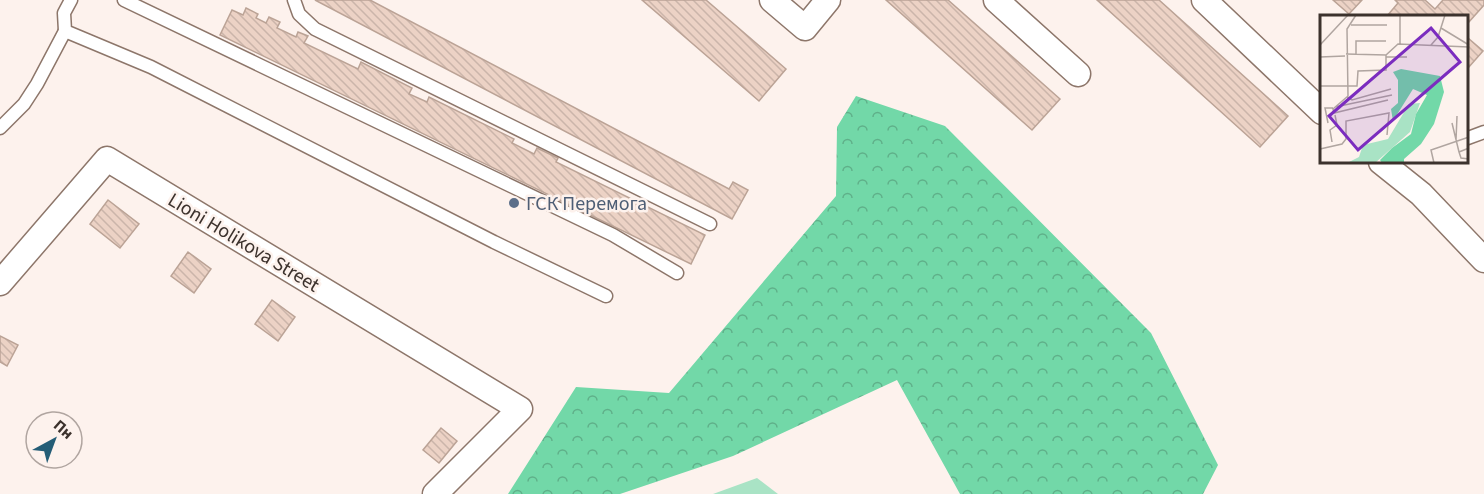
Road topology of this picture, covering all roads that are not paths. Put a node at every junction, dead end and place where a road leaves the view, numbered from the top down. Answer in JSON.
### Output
{"nodes":[{"id":1,"x":71,"y":0,"type":"edge"},
{"id":2,"x":124,"y":0,"type":"edge"},
{"id":3,"x":294,"y":0,"type":"edge"},
{"id":4,"x":772,"y":0,"type":"edge"},
{"id":5,"x":828,"y":0,"type":"edge"},
{"id":6,"x":996,"y":0,"type":"edge"},
{"id":7,"x":1204,"y":0,"type":"edge"},
{"id":8,"x":65,"y":31,"type":"junction"},
{"id":9,"x":1078,"y":74,"type":"dead end"},
{"id":10,"x":1320,"y":110,"type":"edge"},
{"id":11,"x":0,"y":128,"type":"edge"},
{"id":12,"x":1484,"y":132,"type":"edge"},
{"id":13,"x":1469,"y":137,"type":"edge"},
{"id":14,"x":1384,"y":164,"type":"edge"},
{"id":15,"x":710,"y":224,"type":"dead end"},
{"id":16,"x":1484,"y":260,"type":"edge"},
{"id":17,"x":676,"y":273,"type":"dead end"},
{"id":18,"x":0,"y":283,"type":"edge"},
{"id":19,"x":606,"y":296,"type":"dead end"},
{"id":20,"x":435,"y":494,"type":"edge"}],
"edges":[{"from":1,"to":8,"type":"lane"},
{"from":2,"to":17,"type":"lane"},
{"from":3,"to":15,"type":"lane"},
{"from":4,"to":5,"type":"street"},
{"from":6,"to":9,"type":"street"},
{"from":7,"to":10,"type":"street"},
{"from":8,"to":11,"type":"lane"},
{"from":8,"to":19,"type":"lane"},
{"from":12,"to":13,"type":"lane"},
{"from":14,"to":16,"type":"street"},
{"from":18,"to":20,"type":"street","name":"Lioni Holikova Street"}]}
